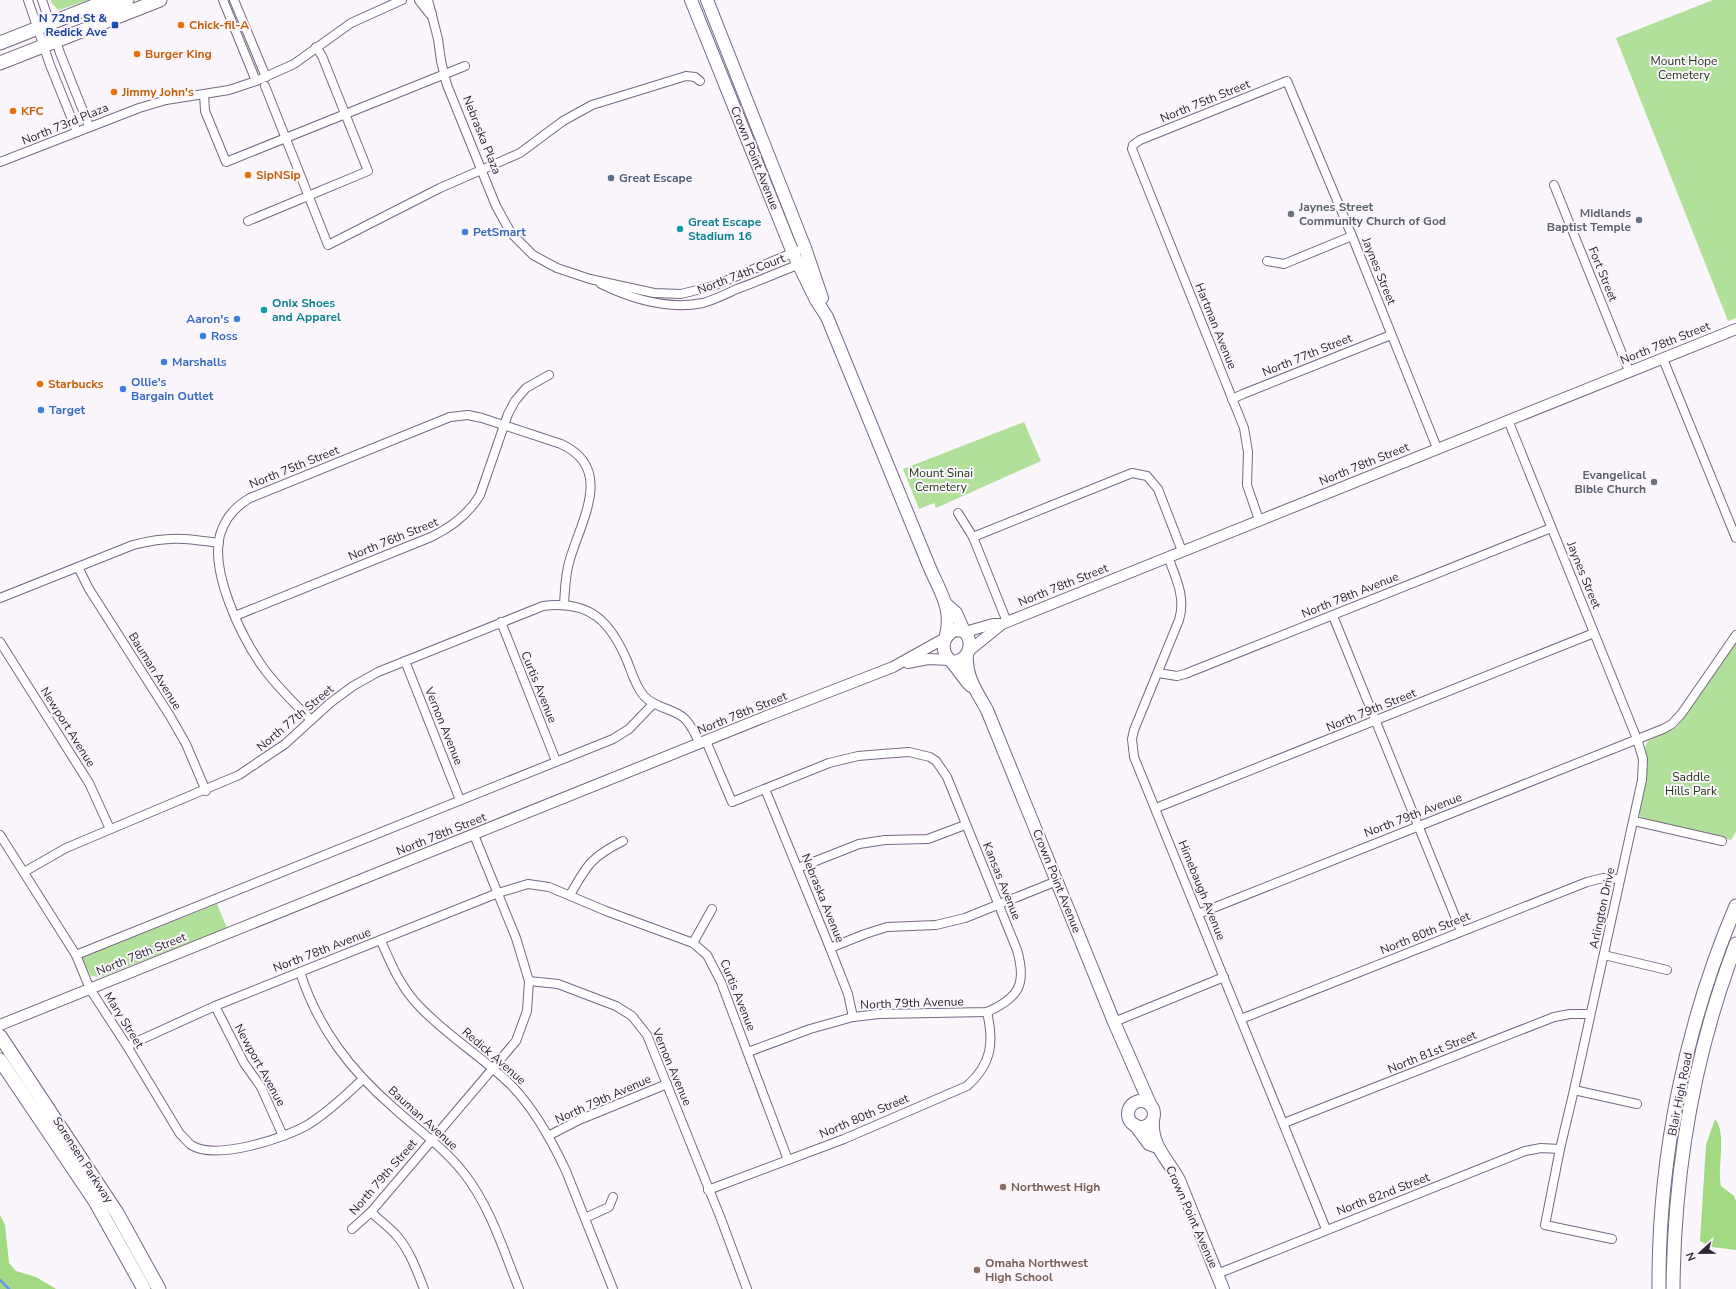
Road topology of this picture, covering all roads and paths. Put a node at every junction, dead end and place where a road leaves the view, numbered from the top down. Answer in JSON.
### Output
{"nodes":[{"id":1,"x":28,"y":0,"type":"edge"},
{"id":2,"x":42,"y":0,"type":"edge"},
{"id":3,"x":109,"y":0,"type":"edge"},
{"id":4,"x":127,"y":0,"type":"edge"},
{"id":5,"x":160,"y":0,"type":"edge"},
{"id":6,"x":223,"y":0,"type":"edge"},
{"id":7,"x":234,"y":0,"type":"edge"},
{"id":8,"x":402,"y":0,"type":"edge"},
{"id":9,"x":420,"y":0,"type":"edge"},
{"id":10,"x":428,"y":0,"type":"edge"},
{"id":11,"x":691,"y":0,"type":"edge"},
{"id":12,"x":707,"y":0,"type":"edge"},
{"id":13,"x":430,"y":14,"type":"junction"},
{"id":14,"x":53,"y":32,"type":"junction"},
{"id":15,"x":40,"y":36,"type":"junction"},
{"id":16,"x":0,"y":44,"type":"edge"},
{"id":17,"x":316,"y":47,"type":"junction"},
{"id":18,"x":0,"y":52,"type":"edge"},
{"id":19,"x":0,"y":63,"type":"edge"},
{"id":20,"x":465,"y":66,"type":"dead end"},
{"id":21,"x":444,"y":74,"type":"junction"},
{"id":22,"x":266,"y":76,"type":"junction"},
{"id":23,"x":256,"y":81,"type":"junction"},
{"id":24,"x":1287,"y":81,"type":"joint"},
{"id":25,"x":700,"y":82,"type":"dead end"},
{"id":26,"x":266,"y":86,"type":"dead end"},
{"id":27,"x":204,"y":94,"type":"junction"},
{"id":28,"x":345,"y":114,"type":"junction"},
{"id":29,"x":89,"y":126,"type":"junction"},
{"id":30,"x":77,"y":132,"type":"junction"},
{"id":31,"x":286,"y":139,"type":"junction"},
{"id":32,"x":1133,"y":145,"type":"joint"},
{"id":33,"x":0,"y":162,"type":"edge"},
{"id":34,"x":482,"y":170,"type":"junction"},
{"id":35,"x":1554,"y":185,"type":"dead end"},
{"id":36,"x":309,"y":196,"type":"junction"},
{"id":37,"x":248,"y":221,"type":"dead end"},
{"id":38,"x":1352,"y":236,"type":"junction"},
{"id":39,"x":805,"y":248,"type":"junction"},
{"id":40,"x":793,"y":253,"type":"junction"},
{"id":41,"x":533,"y":255,"type":"joint"},
{"id":42,"x":1267,"y":261,"type":"dead end"},
{"id":43,"x":804,"y":262,"type":"junction"},
{"id":44,"x":590,"y":279,"type":"junction"},
{"id":45,"x":681,"y":294,"type":"junction"},
{"id":46,"x":682,"y":305,"type":"junction"},
{"id":47,"x":1736,"y":329,"type":"edge"},
{"id":48,"x":1391,"y":335,"type":"junction"},
{"id":49,"x":1663,"y":359,"type":"junction"},
{"id":50,"x":1629,"y":371,"type":"junction"},
{"id":51,"x":550,"y":375,"type":"dead end"},
{"id":52,"x":1232,"y":399,"type":"junction"},
{"id":53,"x":1508,"y":420,"type":"junction"},
{"id":54,"x":505,"y":425,"type":"junction"},
{"id":55,"x":1437,"y":448,"type":"junction"},
{"id":56,"x":958,"y":513,"type":"dead end"},
{"id":57,"x":1259,"y":520,"type":"junction"},
{"id":58,"x":1551,"y":528,"type":"junction"},
{"id":59,"x":973,"y":537,"type":"junction"},
{"id":60,"x":1736,"y":538,"type":"edge"},
{"id":61,"x":219,"y":543,"type":"junction"},
{"id":62,"x":1182,"y":551,"type":"junction"},
{"id":63,"x":1168,"y":557,"type":"junction"},
{"id":64,"x":78,"y":567,"type":"junction"},
{"id":65,"x":0,"y":598,"type":"edge"},
{"id":66,"x":564,"y":605,"type":"junction"},
{"id":67,"x":947,"y":605,"type":"junction"},
{"id":68,"x":235,"y":616,"type":"junction"},
{"id":69,"x":1333,"y":616,"type":"junction"},
{"id":70,"x":501,"y":622,"type":"junction"},
{"id":71,"x":1005,"y":623,"type":"junction"},
{"id":72,"x":965,"y":631,"type":"junction"},
{"id":73,"x":1594,"y":633,"type":"junction"},
{"id":74,"x":1736,"y":635,"type":"edge"},
{"id":75,"x":946,"y":636,"type":"junction"},
{"id":76,"x":0,"y":642,"type":"edge"},
{"id":77,"x":969,"y":652,"type":"junction"},
{"id":78,"x":405,"y":660,"type":"junction"},
{"id":79,"x":951,"y":661,"type":"junction"},
{"id":80,"x":893,"y":667,"type":"junction"},
{"id":81,"x":1158,"y":674,"type":"junction"},
{"id":82,"x":974,"y":688,"type":"junction"},
{"id":83,"x":653,"y":704,"type":"junction"},
{"id":84,"x":311,"y":720,"type":"junction"},
{"id":85,"x":1376,"y":721,"type":"junction"},
{"id":86,"x":1638,"y":739,"type":"junction"},
{"id":87,"x":703,"y":742,"type":"junction"},
{"id":88,"x":556,"y":761,"type":"junction"},
{"id":89,"x":765,"y":789,"type":"junction"},
{"id":90,"x":206,"y":791,"type":"junction"},
{"id":91,"x":460,"y":800,"type":"junction"},
{"id":92,"x":1156,"y":808,"type":"junction"},
{"id":93,"x":1634,"y":821,"type":"junction"},
{"id":94,"x":965,"y":825,"type":"junction"},
{"id":95,"x":1419,"y":826,"type":"junction"},
{"id":96,"x":110,"y":829,"type":"junction"},
{"id":97,"x":0,"y":835,"type":"edge"},
{"id":98,"x":474,"y":835,"type":"junction"},
{"id":99,"x":622,"y":841,"type":"dead end"},
{"id":100,"x":1722,"y":841,"type":"dead end"},
{"id":101,"x":798,"y":868,"type":"junction"},
{"id":102,"x":24,"y":872,"type":"junction"},
{"id":103,"x":1619,"y":880,"type":"junction"},
{"id":104,"x":1057,"y":881,"type":"junction"},
{"id":105,"x":528,"y":884,"type":"joint"},
{"id":106,"x":498,"y":893,"type":"junction"},
{"id":107,"x":570,"y":895,"type":"junction"},
{"id":108,"x":999,"y":904,"type":"junction"},
{"id":109,"x":1736,"y":906,"type":"edge"},
{"id":110,"x":712,"y":909,"type":"dead end"},
{"id":111,"x":1198,"y":914,"type":"junction"},
{"id":112,"x":1461,"y":931,"type":"junction"},
{"id":113,"x":381,"y":941,"type":"junction"},
{"id":114,"x":693,"y":944,"type":"junction"},
{"id":115,"x":1736,"y":944,"type":"edge"},
{"id":116,"x":830,"y":948,"type":"junction"},
{"id":117,"x":76,"y":955,"type":"junction"},
{"id":118,"x":1604,"y":955,"type":"junction"},
{"id":119,"x":1667,"y":970,"type":"dead end"},
{"id":120,"x":300,"y":972,"type":"junction"},
{"id":121,"x":1224,"y":977,"type":"junction"},
{"id":122,"x":529,"y":981,"type":"junction"},
{"id":123,"x":90,"y":989,"type":"junction"},
{"id":124,"x":216,"y":1006,"type":"junction"},
{"id":125,"x":987,"y":1012,"type":"junction"},
{"id":126,"x":1590,"y":1014,"type":"junction"},
{"id":127,"x":853,"y":1018,"type":"junction"},
{"id":128,"x":1242,"y":1019,"type":"junction"},
{"id":129,"x":1114,"y":1022,"type":"junction"},
{"id":130,"x":0,"y":1025,"type":"edge"},
{"id":131,"x":0,"y":1036,"type":"edge"},
{"id":132,"x":127,"y":1046,"type":"junction"},
{"id":133,"x":748,"y":1052,"type":"junction"},
{"id":134,"x":0,"y":1060,"type":"edge"},
{"id":135,"x":492,"y":1070,"type":"junction"},
{"id":136,"x":1137,"y":1076,"type":"junction"},
{"id":137,"x":363,"y":1079,"type":"junction"},
{"id":138,"x":667,"y":1084,"type":"junction"},
{"id":139,"x":1574,"y":1090,"type":"junction"},
{"id":140,"x":1134,"y":1103,"type":"junction"},
{"id":141,"x":1150,"y":1104,"type":"junction"},
{"id":142,"x":1637,"y":1104,"type":"dead end"},
{"id":143,"x":1153,"y":1120,"type":"junction"},
{"id":144,"x":1284,"y":1123,"type":"junction"},
{"id":145,"x":1135,"y":1125,"type":"junction"},
{"id":146,"x":284,"y":1136,"type":"junction"},
{"id":147,"x":548,"y":1136,"type":"junction"},
{"id":148,"x":431,"y":1140,"type":"junction"},
{"id":149,"x":1157,"y":1147,"type":"junction"},
{"id":150,"x":1560,"y":1149,"type":"junction"},
{"id":151,"x":788,"y":1160,"type":"junction"},
{"id":152,"x":708,"y":1190,"type":"junction"},
{"id":153,"x":613,"y":1197,"type":"dead end"},
{"id":154,"x":371,"y":1212,"type":"junction"},
{"id":155,"x":585,"y":1218,"type":"junction"},
{"id":156,"x":352,"y":1229,"type":"dead end"},
{"id":157,"x":1326,"y":1229,"type":"junction"},
{"id":158,"x":1612,"y":1239,"type":"dead end"},
{"id":159,"x":1217,"y":1274,"type":"junction"},
{"id":160,"x":144,"y":1289,"type":"edge"},
{"id":161,"x":159,"y":1289,"type":"edge"},
{"id":162,"x":424,"y":1289,"type":"edge"},
{"id":163,"x":519,"y":1289,"type":"edge"},
{"id":164,"x":613,"y":1289,"type":"edge"},
{"id":165,"x":747,"y":1289,"type":"edge"},
{"id":166,"x":1223,"y":1289,"type":"edge"},
{"id":167,"x":1659,"y":1289,"type":"edge"},
{"id":168,"x":1673,"y":1289,"type":"edge"}],
"edges":[{"from":1,"to":15,"type":"street"},
{"from":2,"to":14,"type":"street"},
{"from":3,"to":14,"type":"main road"},
{"from":4,"to":14,"type":"main road"},
{"from":5,"to":14,"type":"main road"},
{"from":6,"to":23,"type":"street"},
{"from":7,"to":22,"type":"street"},
{"from":8,"to":17,"type":"street","name":"North 73rd Plaza"},
{"from":9,"to":13,"type":"street","name":"Nebraska Plaza"},
{"from":10,"to":13,"type":"street","name":"Nebraska Plaza"},
{"from":11,"to":40,"type":"main road","name":"Crown Point Avenue"},
{"from":12,"to":39,"type":"main road","name":"Crown Point Avenue"},
{"from":13,"to":21,"type":"street","name":"Nebraska Plaza"},
{"from":14,"to":15,"type":"main road"},
{"from":14,"to":15,"type":"main road"},
{"from":14,"to":29,"type":"street"},
{"from":15,"to":16,"type":"main road"},
{"from":15,"to":18,"type":"main road"},
{"from":15,"to":19,"type":"main road"},
{"from":15,"to":30,"type":"street"},
{"from":17,"to":22,"type":"street","name":"North 73rd Plaza"},
{"from":17,"to":28,"type":"street"},
{"from":20,"to":21,"type":"street"},
{"from":21,"to":28,"type":"street"},
{"from":21,"to":34,"type":"street","name":"Nebraska Plaza"},
{"from":22,"to":23,"type":"street","name":"North 73rd Plaza"},
{"from":23,"to":27,"type":"street","name":"North 73rd Plaza"},
{"from":24,"to":32,"type":"street","name":"North 75th Street"},
{"from":24,"to":38,"type":"street","name":"Jaynes Street"},
{"from":25,"to":34,"type":"street"},
{"from":26,"to":31,"type":"street"},
{"from":27,"to":29,"type":"street","name":"North 73rd Plaza"},
{"from":27,"to":31,"type":"street"},
{"from":28,"to":31,"type":"street"},
{"from":28,"to":36,"type":"street"},
{"from":29,"to":30,"type":"street","name":"North 73rd Plaza"},
{"from":30,"to":33,"type":"street","name":"North 73rd Plaza"},
{"from":31,"to":36,"type":"street"},
{"from":32,"to":52,"type":"street","name":"Hartman Avenue"},
{"from":34,"to":36,"type":"street"},
{"from":34,"to":41,"type":"street","name":"Nebraska Plaza"},
{"from":35,"to":50,"type":"street","name":"Fort Street"},
{"from":36,"to":37,"type":"street"},
{"from":38,"to":42,"type":"street"},
{"from":38,"to":48,"type":"street","name":"Jaynes Street"},
{"from":39,"to":40,"type":"street","name":"North 74th Court"},
{"from":39,"to":43,"type":"main road","name":"Crown Point Avenue"},
{"from":40,"to":43,"type":"main road","name":"Crown Point Avenue"},
{"from":40,"to":45,"type":"street","name":"North 74th Court"},
{"from":41,"to":44,"type":"street","name":"North 74th Court"},
{"from":43,"to":46,"type":"street","name":"North 74th Court"},
{"from":43,"to":67,"type":"main road","name":"Crown Point Avenue"},
{"from":44,"to":45,"type":"street","name":"North 74th Court"},
{"from":44,"to":46,"type":"street","name":"North 74th Court"},
{"from":45,"to":46,"type":"street"},
{"from":47,"to":49,"type":"street","name":"North 78th Street"},
{"from":48,"to":52,"type":"street","name":"North 77th Street"},
{"from":48,"to":55,"type":"street","name":"Jaynes Street"},
{"from":49,"to":50,"type":"street","name":"North 78th Street"},
{"from":49,"to":60,"type":"street"},
{"from":50,"to":53,"type":"street","name":"North 78th Street"},
{"from":51,"to":54,"type":"street","name":"North 76th Street"},
{"from":52,"to":57,"type":"street","name":"Hartman Avenue"},
{"from":53,"to":55,"type":"street","name":"North 78th Street"},
{"from":53,"to":58,"type":"street","name":"Jaynes Street"},
{"from":54,"to":61,"type":"street","name":"North 75th Street"},
{"from":54,"to":66,"type":"street"},
{"from":54,"to":68,"type":"street","name":"North 76th Street"},
{"from":55,"to":57,"type":"street","name":"North 78th Street"},
{"from":56,"to":59,"type":"street"},
{"from":57,"to":62,"type":"street","name":"North 78th Street"},
{"from":58,"to":69,"type":"street","name":"North 78th Avenue"},
{"from":58,"to":73,"type":"street","name":"Jaynes Street"},
{"from":59,"to":62,"type":"street"},
{"from":59,"to":71,"type":"street"},
{"from":61,"to":64,"type":"street"},
{"from":61,"to":68,"type":"street"},
{"from":62,"to":63,"type":"street","name":"North 78th Street"},
{"from":63,"to":71,"type":"street","name":"North 78th Street"},
{"from":63,"to":81,"type":"street","name":"Himebaugh Avenue"},
{"from":64,"to":65,"type":"street"},
{"from":64,"to":90,"type":"street","name":"Bauman Avenue"},
{"from":66,"to":70,"type":"street","name":"North 77th Street"},
{"from":66,"to":83,"type":"street"},
{"from":67,"to":72,"type":"main road","name":"Crown Point Avenue"},
{"from":67,"to":75,"type":"main road","name":"Crown Point Avenue"},
{"from":68,"to":84,"type":"street"},
{"from":69,"to":81,"type":"street","name":"North 78th Avenue"},
{"from":69,"to":85,"type":"street"},
{"from":70,"to":78,"type":"street","name":"North 77th Street"},
{"from":70,"to":88,"type":"street","name":"Curtis Avenue"},
{"from":71,"to":72,"type":"street"},
{"from":71,"to":77,"type":"street"},
{"from":72,"to":75,"type":"main road"},
{"from":72,"to":77,"type":"main road"},
{"from":73,"to":85,"type":"street","name":"North 79th Street"},
{"from":73,"to":86,"type":"street","name":"Jaynes Street"},
{"from":74,"to":86,"type":"street"},
{"from":75,"to":79,"type":"main road"},
{"from":75,"to":80,"type":"street"},
{"from":76,"to":96,"type":"street","name":"Newport Avenue"},
{"from":77,"to":79,"type":"main road"},
{"from":77,"to":82,"type":"main road","name":"Crown Point Avenue"},
{"from":78,"to":84,"type":"street","name":"North 77th Street"},
{"from":78,"to":91,"type":"street","name":"Vernon Avenue"},
{"from":79,"to":80,"type":"street"},
{"from":79,"to":82,"type":"main road","name":"Crown Point Avenue"},
{"from":80,"to":87,"type":"street","name":"North 78th Street"},
{"from":81,"to":92,"type":"street","name":"Himebaugh Avenue"},
{"from":82,"to":104,"type":"main road","name":"Crown Point Avenue"},
{"from":83,"to":87,"type":"street"},
{"from":83,"to":88,"type":"street","name":"North 78th Street"},
{"from":84,"to":90,"type":"street","name":"North 77th Street"},
{"from":85,"to":92,"type":"street","name":"North 79th Street"},
{"from":85,"to":95,"type":"street"},
{"from":86,"to":93,"type":"street","name":"Arlington Drive"},
{"from":86,"to":95,"type":"street","name":"North 79th Avenue"},
{"from":87,"to":89,"type":"street"},
{"from":87,"to":98,"type":"street","name":"North 78th Street"},
{"from":88,"to":91,"type":"street","name":"North 78th Street"},
{"from":89,"to":94,"type":"street","name":"Kansas Avenue"},
{"from":89,"to":101,"type":"street","name":"Nebraska Avenue"},
{"from":90,"to":96,"type":"street","name":"North 77th Street"},
{"from":91,"to":117,"type":"street","name":"North 78th Street"},
{"from":92,"to":111,"type":"street","name":"Himebaugh Avenue"},
{"from":93,"to":100,"type":"street"},
{"from":93,"to":103,"type":"street","name":"Arlington Drive"},
{"from":94,"to":101,"type":"street"},
{"from":94,"to":108,"type":"street","name":"Kansas Avenue"},
{"from":95,"to":111,"type":"street","name":"North 79th Avenue"},
{"from":95,"to":112,"type":"street"},
{"from":96,"to":102,"type":"street","name":"North 77th Street"},
{"from":97,"to":102,"type":"street","name":"Mary Street"},
{"from":98,"to":106,"type":"street"},
{"from":98,"to":123,"type":"street","name":"North 78th Street"},
{"from":99,"to":107,"type":"street"},
{"from":101,"to":116,"type":"street","name":"Nebraska Avenue"},
{"from":102,"to":117,"type":"street","name":"Mary Street"},
{"from":103,"to":112,"type":"street","name":"North 80th Street"},
{"from":103,"to":118,"type":"street","name":"Arlington Drive"},
{"from":104,"to":108,"type":"street"},
{"from":104,"to":129,"type":"main road","name":"Crown Point Avenue"},
{"from":105,"to":106,"type":"street","name":"North 78th Avenue"},
{"from":105,"to":107,"type":"street","name":"Curtis Avenue"},
{"from":106,"to":113,"type":"street","name":"North 78th Avenue"},
{"from":106,"to":122,"type":"street"},
{"from":107,"to":114,"type":"street","name":"Curtis Avenue"},
{"from":108,"to":116,"type":"street"},
{"from":108,"to":125,"type":"street","name":"Kansas Avenue"},
{"from":109,"to":167,"type":"main road","name":"Blair High Road"},
{"from":110,"to":114,"type":"street"},
{"from":111,"to":121,"type":"street","name":"Himebaugh Avenue"},
{"from":112,"to":128,"type":"street","name":"North 80th Street"},
{"from":113,"to":120,"type":"street","name":"North 78th Avenue"},
{"from":113,"to":135,"type":"street","name":"Redick Avenue"},
{"from":114,"to":133,"type":"street","name":"Curtis Avenue"},
{"from":115,"to":168,"type":"main road","name":"Blair High Road"},
{"from":116,"to":127,"type":"street","name":"Nebraska Avenue"},
{"from":117,"to":123,"type":"street","name":"Mary Street"},
{"from":118,"to":119,"type":"street"},
{"from":118,"to":126,"type":"street","name":"Arlington Drive"},
{"from":120,"to":124,"type":"street","name":"North 78th Avenue"},
{"from":120,"to":137,"type":"street","name":"Bauman Avenue"},
{"from":121,"to":128,"type":"street","name":"Himebaugh Avenue"},
{"from":121,"to":129,"type":"street"},
{"from":122,"to":135,"type":"street","name":"North 79th Street"},
{"from":122,"to":138,"type":"street","name":"Vernon Avenue"},
{"from":123,"to":130,"type":"street","name":"North 78th Street"},
{"from":123,"to":132,"type":"street","name":"Mary Street"},
{"from":124,"to":132,"type":"street","name":"North 78th Avenue"},
{"from":124,"to":146,"type":"street","name":"Newport Avenue"},
{"from":125,"to":127,"type":"street","name":"North 79th Avenue"},
{"from":125,"to":151,"type":"street","name":"North 80th Street"},
{"from":126,"to":139,"type":"street","name":"Arlington Drive"},
{"from":126,"to":144,"type":"street","name":"North 81st Street"},
{"from":127,"to":133,"type":"street","name":"North 79th Avenue"},
{"from":128,"to":144,"type":"street","name":"Himebaugh Avenue"},
{"from":129,"to":136,"type":"main road","name":"Crown Point Avenue"},
{"from":131,"to":161,"type":"main road","name":"Sorensen Parkway"},
{"from":132,"to":146,"type":"street","name":"Mary Street"},
{"from":133,"to":151,"type":"street","name":"Curtis Avenue"},
{"from":134,"to":160,"type":"main road","name":"Sorensen Parkway"},
{"from":135,"to":147,"type":"street","name":"Redick Avenue"},
{"from":135,"to":148,"type":"street","name":"North 79th Street"},
{"from":136,"to":140,"type":"main road","name":"Crown Point Avenue"},
{"from":136,"to":141,"type":"main road","name":"Crown Point Avenue"},
{"from":137,"to":146,"type":"street"},
{"from":137,"to":148,"type":"street","name":"Bauman Avenue"},
{"from":138,"to":147,"type":"street","name":"North 79th Avenue"},
{"from":138,"to":152,"type":"street","name":"Vernon Avenue"},
{"from":139,"to":142,"type":"street"},
{"from":139,"to":150,"type":"street","name":"Arlington Drive"},
{"from":140,"to":141,"type":"main road"},
{"from":140,"to":145,"type":"main road"},
{"from":141,"to":143,"type":"main road"},
{"from":143,"to":145,"type":"main road"},
{"from":143,"to":149,"type":"main road","name":"Crown Point Avenue"},
{"from":144,"to":157,"type":"street","name":"Himebaugh Avenue"},
{"from":145,"to":149,"type":"main road","name":"Crown Point Avenue"},
{"from":147,"to":155,"type":"street","name":"Redick Avenue"},
{"from":148,"to":154,"type":"street","name":"North 79th Street"},
{"from":148,"to":163,"type":"street","name":"Bauman Avenue"},
{"from":149,"to":159,"type":"main road","name":"Crown Point Avenue"},
{"from":150,"to":157,"type":"street","name":"North 82nd Street"},
{"from":150,"to":158,"type":"street","name":"Arlington Drive"},
{"from":151,"to":152,"type":"street","name":"North 80th Street"},
{"from":152,"to":165,"type":"street","name":"Vernon Avenue"},
{"from":153,"to":155,"type":"street"},
{"from":154,"to":156,"type":"street","name":"North 79th Street"},
{"from":154,"to":162,"type":"street"},
{"from":155,"to":164,"type":"street","name":"Redick Avenue"},
{"from":157,"to":159,"type":"street","name":"North 82nd Street"},
{"from":159,"to":166,"type":"main road","name":"Crown Point Avenue"}]}
